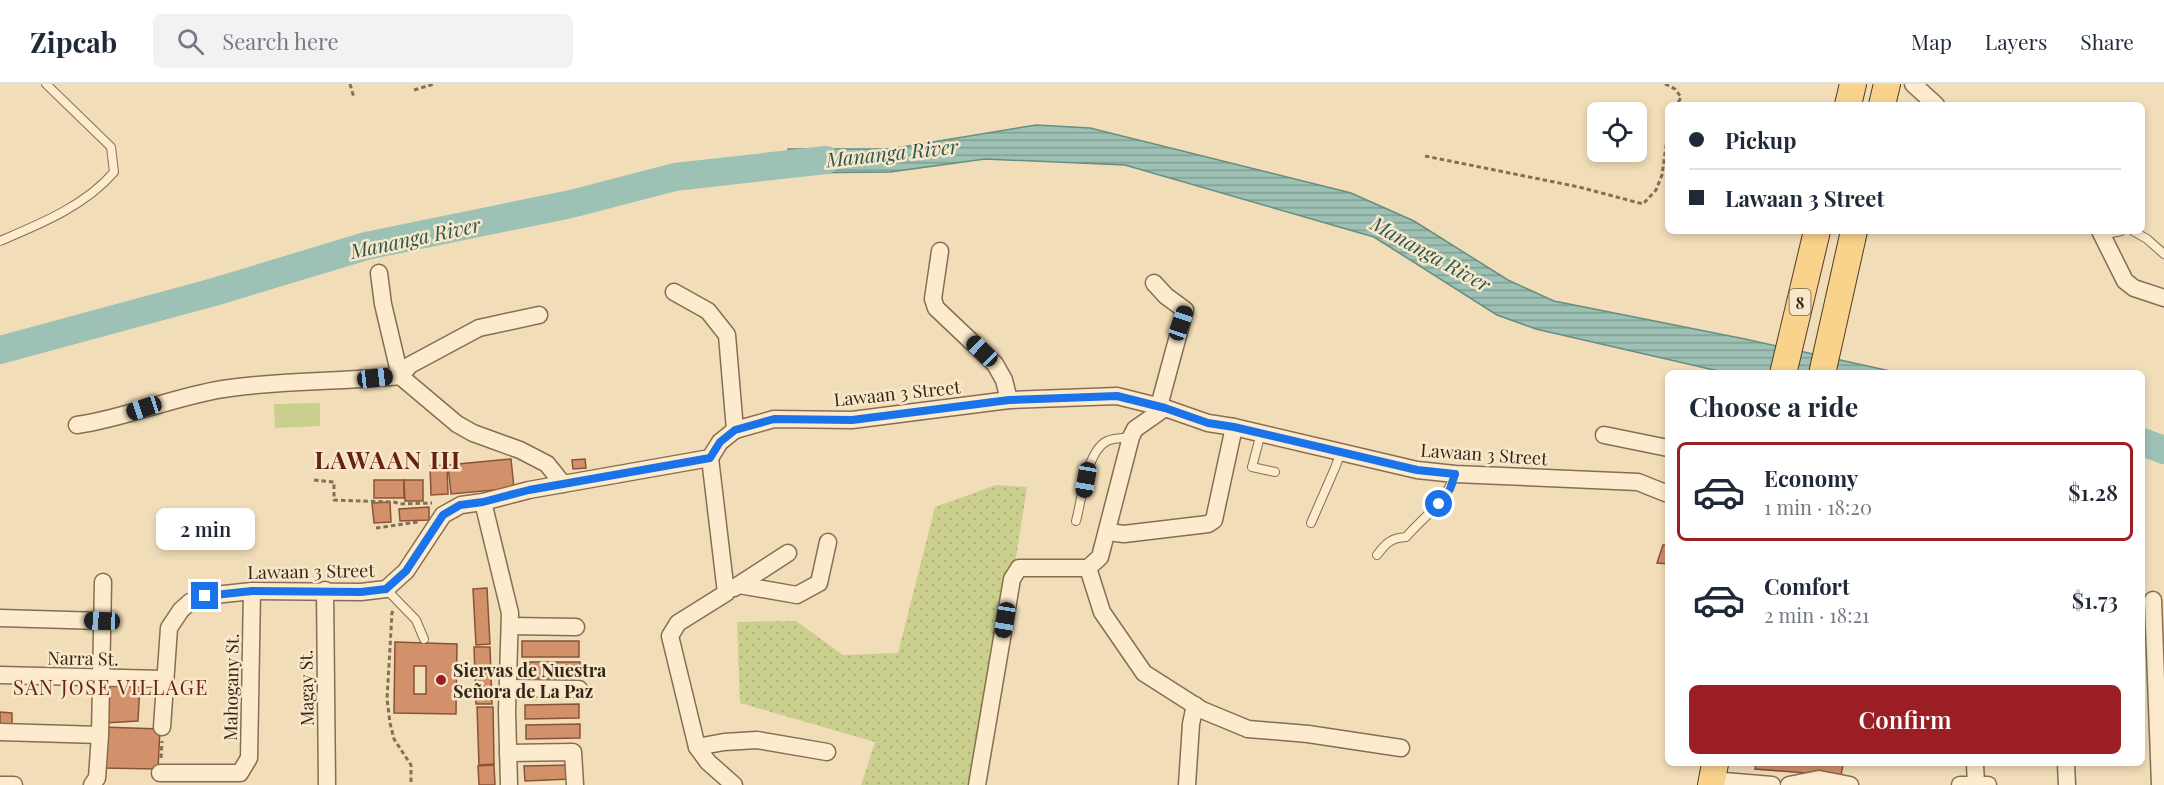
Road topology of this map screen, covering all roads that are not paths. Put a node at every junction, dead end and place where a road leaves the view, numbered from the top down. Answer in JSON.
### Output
{"nodes":[{"id":1,"x":46,"y":84,"type":"edge"},
{"id":2,"x":1852,"y":84,"type":"edge"},
{"id":3,"x":1887,"y":84,"type":"edge"},
{"id":4,"x":1913,"y":84,"type":"edge"},
{"id":5,"x":1849,"y":102,"type":"edge"},
{"id":6,"x":1883,"y":102,"type":"edge"},
{"id":7,"x":1933,"y":102,"type":"edge"},
{"id":8,"x":1816,"y":234,"type":"edge"},
{"id":9,"x":1853,"y":234,"type":"edge"},
{"id":10,"x":2102,"y":234,"type":"edge"},
{"id":11,"x":2138,"y":234,"type":"edge"},
{"id":12,"x":0,"y":241,"type":"edge"},
{"id":13,"x":940,"y":251,"type":"dead end"},
{"id":14,"x":2164,"y":254,"type":"edge"},
{"id":15,"x":379,"y":273,"type":"dead end"},
{"id":16,"x":1154,"y":283,"type":"dead end"},
{"id":17,"x":674,"y":292,"type":"dead end"},
{"id":18,"x":2164,"y":298,"type":"edge"},
{"id":19,"x":539,"y":315,"type":"dead end"},
{"id":20,"x":1784,"y":370,"type":"edge"},
{"id":21,"x":1823,"y":370,"type":"edge"},
{"id":22,"x":400,"y":376,"type":"junction"},
{"id":23,"x":1009,"y":400,"type":"junction"},
{"id":24,"x":1162,"y":407,"type":"junction"},
{"id":25,"x":77,"y":425,"type":"dead end"},
{"id":26,"x":1234,"y":427,"type":"junction"},
{"id":27,"x":735,"y":430,"type":"junction"},
{"id":28,"x":1261,"y":433,"type":"junction"},
{"id":29,"x":1604,"y":435,"type":"dead end"},
{"id":30,"x":1131,"y":437,"type":"junction"},
{"id":31,"x":1665,"y":447,"type":"edge"},
{"id":32,"x":1341,"y":451,"type":"junction"},
{"id":33,"x":710,"y":458,"type":"junction"},
{"id":34,"x":1275,"y":472,"type":"dead end"},
{"id":35,"x":1455,"y":474,"type":"junction"},
{"id":36,"x":563,"y":484,"type":"junction"},
{"id":37,"x":1665,"y":493,"type":"edge"},
{"id":38,"x":483,"y":502,"type":"junction"},
{"id":39,"x":1076,"y":520,"type":"dead end"},
{"id":40,"x":1311,"y":522,"type":"dead end"},
{"id":41,"x":1108,"y":532,"type":"junction"},
{"id":42,"x":828,"y":542,"type":"dead end"},
{"id":43,"x":788,"y":553,"type":"dead end"},
{"id":44,"x":1377,"y":555,"type":"dead end"},
{"id":45,"x":1088,"y":568,"type":"junction"},
{"id":46,"x":103,"y":582,"type":"dead end"},
{"id":47,"x":386,"y":589,"type":"junction"},
{"id":48,"x":732,"y":589,"type":"junction"},
{"id":49,"x":325,"y":590,"type":"junction"},
{"id":50,"x":252,"y":591,"type":"junction"},
{"id":51,"x":2153,"y":600,"type":"edge"},
{"id":52,"x":0,"y":618,"type":"edge"},
{"id":53,"x":102,"y":621,"type":"junction"},
{"id":54,"x":510,"y":626,"type":"junction"},
{"id":55,"x":576,"y":627,"type":"dead end"},
{"id":56,"x":424,"y":639,"type":"dead end"},
{"id":57,"x":0,"y":675,"type":"edge"},
{"id":58,"x":101,"y":678,"type":"junction"},
{"id":59,"x":164,"y":679,"type":"junction"},
{"id":60,"x":509,"y":688,"type":"junction"},
{"id":61,"x":579,"y":689,"type":"dead end"},
{"id":62,"x":1195,"y":705,"type":"junction"},
{"id":63,"x":162,"y":727,"type":"road end"},
{"id":64,"x":0,"y":732,"type":"edge"},
{"id":65,"x":100,"y":735,"type":"junction"},
{"id":66,"x":697,"y":747,"type":"junction"},
{"id":67,"x":1401,"y":748,"type":"dead end"},
{"id":68,"x":827,"y":752,"type":"dead end"},
{"id":69,"x":508,"y":753,"type":"junction"},
{"id":70,"x":1975,"y":766,"type":"edge"},
{"id":71,"x":2066,"y":766,"type":"edge"},
{"id":72,"x":160,"y":776,"type":"edge"},
{"id":73,"x":1713,"y":776,"type":"edge"},
{"id":74,"x":94,"y":782,"type":"edge"},
{"id":75,"x":0,"y":784,"type":"edge"},
{"id":76,"x":14,"y":785,"type":"edge"},
{"id":77,"x":327,"y":785,"type":"edge"},
{"id":78,"x":509,"y":785,"type":"edge"},
{"id":79,"x":575,"y":785,"type":"edge"},
{"id":80,"x":734,"y":785,"type":"edge"},
{"id":81,"x":977,"y":785,"type":"edge"},
{"id":82,"x":1187,"y":785,"type":"edge"},
{"id":83,"x":1772,"y":785,"type":"edge"},
{"id":84,"x":1789,"y":785,"type":"edge"},
{"id":85,"x":1850,"y":785,"type":"edge"},
{"id":86,"x":1960,"y":785,"type":"edge"},
{"id":87,"x":1976,"y":785,"type":"edge"},
{"id":88,"x":1988,"y":785,"type":"edge"},
{"id":89,"x":2067,"y":785,"type":"edge"},
{"id":90,"x":2160,"y":785,"type":"edge"}],
"edges":[{"from":1,"to":12,"type":"lane"},
{"from":2,"to":5,"type":"main road"},
{"from":3,"to":6,"type":"main road"},
{"from":4,"to":7,"type":"street"},
{"from":8,"to":20,"type":"main road","number":"8"},
{"from":9,"to":21,"type":"main road","number":"8"},
{"from":10,"to":18,"type":"street"},
{"from":11,"to":14,"type":"lane"},
{"from":13,"to":23,"type":"street"},
{"from":15,"to":22,"type":"street"},
{"from":16,"to":24,"type":"street"},
{"from":17,"to":27,"type":"street"},
{"from":19,"to":22,"type":"street"},
{"from":22,"to":25,"type":"street"},
{"from":22,"to":36,"type":"street"},
{"from":23,"to":24,"type":"street","name":"Lawaan 3 Street"},
{"from":23,"to":27,"type":"street","name":"Lawaan 3 Street"},
{"from":24,"to":26,"type":"street","name":"Lawaan 3 Street"},
{"from":24,"to":30,"type":"street"},
{"from":26,"to":28,"type":"street","name":"Lawaan 3 Street"},
{"from":26,"to":41,"type":"street"},
{"from":27,"to":33,"type":"street","name":"Lawaan 3 Street"},
{"from":28,"to":32,"type":"street","name":"Lawaan 3 Street"},
{"from":28,"to":34,"type":"lane"},
{"from":29,"to":31,"type":"street"},
{"from":30,"to":39,"type":"lane"},
{"from":30,"to":41,"type":"street"},
{"from":32,"to":35,"type":"street","name":"Lawaan 3 Street"},
{"from":32,"to":40,"type":"lane"},
{"from":33,"to":36,"type":"street"},
{"from":33,"to":48,"type":"street"},
{"from":35,"to":37,"type":"street","name":"Lawaan 3 Street"},
{"from":35,"to":44,"type":"lane"},
{"from":36,"to":38,"type":"street"},
{"from":38,"to":47,"type":"street","name":"Lawaan 3 Street"},
{"from":38,"to":54,"type":"street"},
{"from":41,"to":45,"type":"street"},
{"from":42,"to":48,"type":"street"},
{"from":43,"to":48,"type":"street"},
{"from":45,"to":62,"type":"street"},
{"from":45,"to":81,"type":"street"},
{"from":46,"to":53,"type":"street"},
{"from":47,"to":49,"type":"street","name":"Lawaan 3 Street"},
{"from":47,"to":56,"type":"lane"},
{"from":48,"to":66,"type":"street"},
{"from":49,"to":50,"type":"street","name":"Lawaan 3 Street"},
{"from":49,"to":77,"type":"street","name":"Magay St."},
{"from":50,"to":59,"type":"street","name":"Lawaan 3 Street"},
{"from":50,"to":72,"type":"street","name":"Mahogany St."},
{"from":51,"to":90,"type":"street"},
{"from":52,"to":53,"type":"street"},
{"from":53,"to":58,"type":"street"},
{"from":54,"to":55,"type":"street"},
{"from":54,"to":60,"type":"street"},
{"from":57,"to":58,"type":"street","name":"Narra St."},
{"from":58,"to":59,"type":"street","name":"Narra St."},
{"from":58,"to":65,"type":"street"},
{"from":59,"to":63,"type":"street"},
{"from":60,"to":61,"type":"street"},
{"from":60,"to":69,"type":"street"},
{"from":62,"to":67,"type":"street"},
{"from":62,"to":82,"type":"street"},
{"from":64,"to":65,"type":"street"},
{"from":65,"to":74,"type":"street"},
{"from":66,"to":68,"type":"street"},
{"from":66,"to":80,"type":"street"},
{"from":69,"to":78,"type":"street"},
{"from":69,"to":79,"type":"street"},
{"from":70,"to":87,"type":"street"},
{"from":71,"to":89,"type":"street"},
{"from":73,"to":83,"type":"street"},
{"from":75,"to":76,"type":"street"},
{"from":84,"to":85,"type":"street"},
{"from":86,"to":87,"type":"street"},
{"from":87,"to":88,"type":"street"}]}
